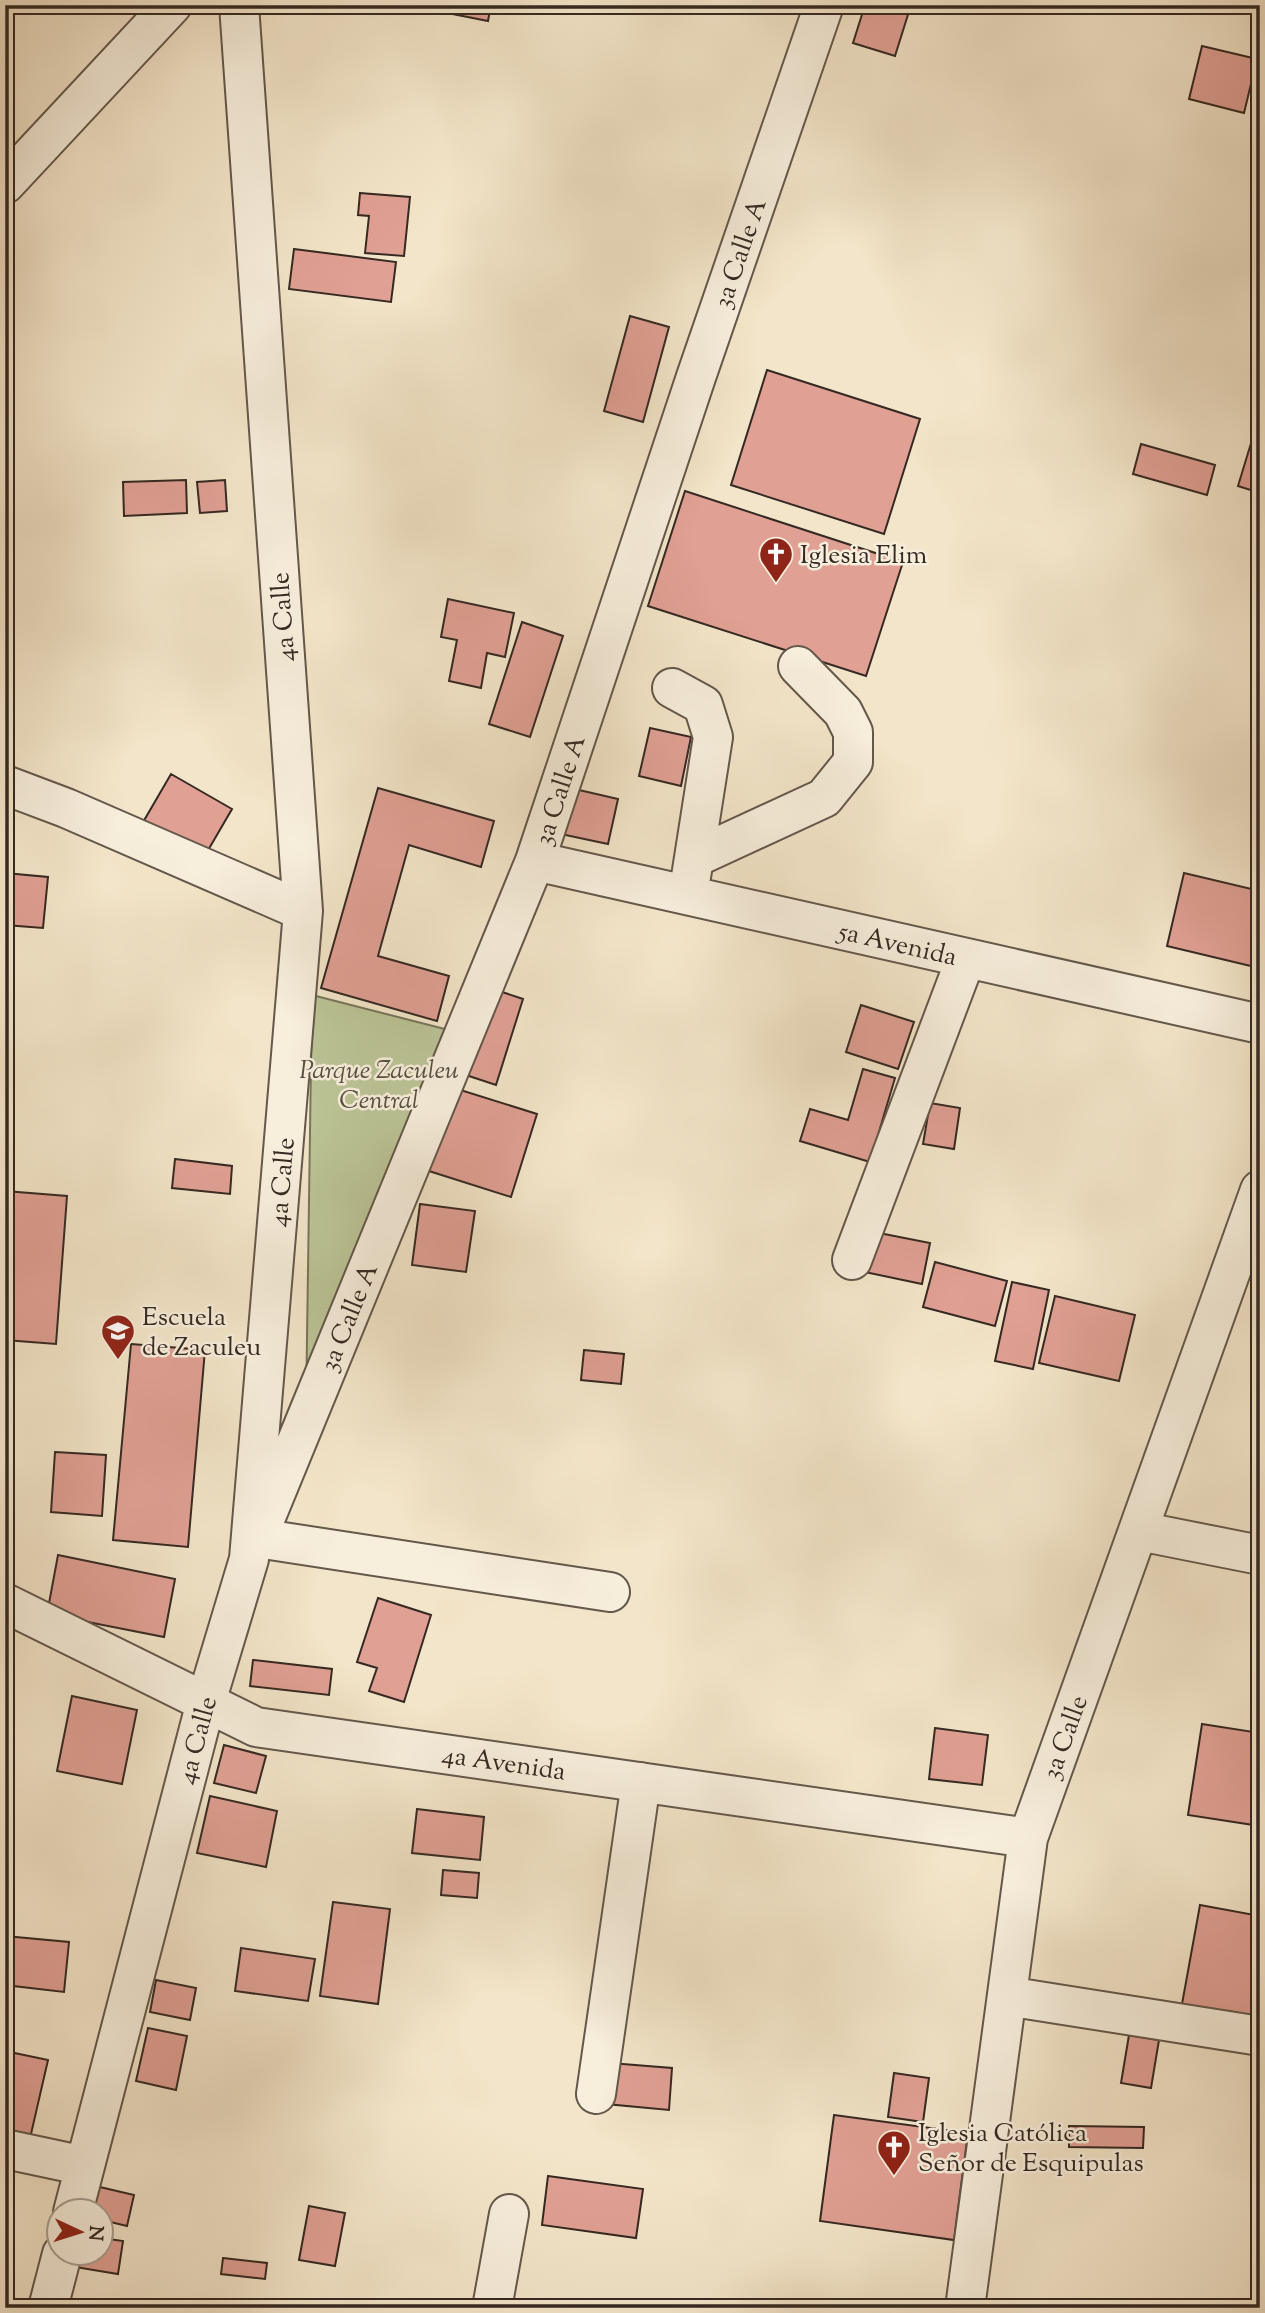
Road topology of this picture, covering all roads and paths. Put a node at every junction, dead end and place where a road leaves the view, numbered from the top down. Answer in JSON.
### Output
{"nodes":[{"id":1,"x":172,"y":5,"type":"edge"},
{"id":2,"x":239,"y":5,"type":"edge"},
{"id":3,"x":824,"y":5,"type":"edge"},
{"id":4,"x":5,"y":184,"type":"edge"},
{"id":5,"x":798,"y":666,"type":"dead end"},
{"id":6,"x":672,"y":688,"type":"dead end"},
{"id":7,"x":5,"y":785,"type":"edge"},
{"id":8,"x":694,"y":858,"type":"junction"},
{"id":9,"x":535,"y":861,"type":"junction"},
{"id":10,"x":688,"y":896,"type":"junction"},
{"id":11,"x":303,"y":911,"type":"junction"},
{"id":12,"x":965,"y":958,"type":"junction"},
{"id":13,"x":1260,"y":1024,"type":"edge"},
{"id":14,"x":1260,"y":1190,"type":"edge"},
{"id":15,"x":852,"y":1259,"type":"dead end"},
{"id":16,"x":1139,"y":1531,"type":"junction"},
{"id":17,"x":253,"y":1548,"type":"junction"},
{"id":18,"x":1260,"y":1555,"type":"edge"},
{"id":19,"x":610,"y":1592,"type":"dead end"},
{"id":20,"x":5,"y":1603,"type":"edge"},
{"id":21,"x":206,"y":1703,"type":"junction"},
{"id":22,"x":641,"y":1782,"type":"junction"},
{"id":23,"x":1028,"y":1838,"type":"junction"},
{"id":24,"x":1007,"y":1996,"type":"junction"},
{"id":25,"x":1260,"y":2036,"type":"edge"},
{"id":26,"x":596,"y":2094,"type":"dead end"},
{"id":27,"x":5,"y":2149,"type":"edge"},
{"id":28,"x":85,"y":2166,"type":"junction"},
{"id":29,"x":76,"y":2198,"type":"edge"},
{"id":30,"x":509,"y":2214,"type":"dead end"},
{"id":31,"x":58,"y":2268,"type":"edge"},
{"id":32,"x":48,"y":2308,"type":"edge"},
{"id":33,"x":492,"y":2308,"type":"edge"},
{"id":34,"x":965,"y":2308,"type":"edge"}],
"edges":[{"from":1,"to":4,"type":"street"},
{"from":2,"to":11,"type":"street","name":"4a Calle"},
{"from":3,"to":9,"type":"street","name":"3a Calle A"},
{"from":5,"to":8,"type":"street"},
{"from":6,"to":8,"type":"street"},
{"from":7,"to":11,"type":"street"},
{"from":8,"to":10,"type":"street"},
{"from":9,"to":10,"type":"street","name":"5a Avenida"},
{"from":9,"to":17,"type":"street","name":"3a Calle A"},
{"from":10,"to":12,"type":"street","name":"5a Avenida"},
{"from":11,"to":17,"type":"street","name":"4a Calle"},
{"from":12,"to":13,"type":"street","name":"5a Avenida"},
{"from":12,"to":15,"type":"street"},
{"from":14,"to":16,"type":"street","name":"3a Calle"},
{"from":16,"to":18,"type":"street"},
{"from":16,"to":23,"type":"street","name":"3a Calle"},
{"from":17,"to":19,"type":"street"},
{"from":17,"to":21,"type":"street","name":"4a Calle"},
{"from":20,"to":21,"type":"street","name":"4a Avenida"},
{"from":21,"to":22,"type":"street","name":"4a Avenida"},
{"from":21,"to":28,"type":"street","name":"4a Calle"},
{"from":22,"to":23,"type":"street","name":"4a Avenida"},
{"from":22,"to":26,"type":"street"},
{"from":23,"to":24,"type":"street","name":"3a Calle"},
{"from":24,"to":25,"type":"street"},
{"from":24,"to":34,"type":"street","name":"3a Calle"},
{"from":27,"to":28,"type":"street"},
{"from":28,"to":29,"type":"street","name":"4a Calle"},
{"from":30,"to":33,"type":"street"},
{"from":31,"to":32,"type":"street"}]}
